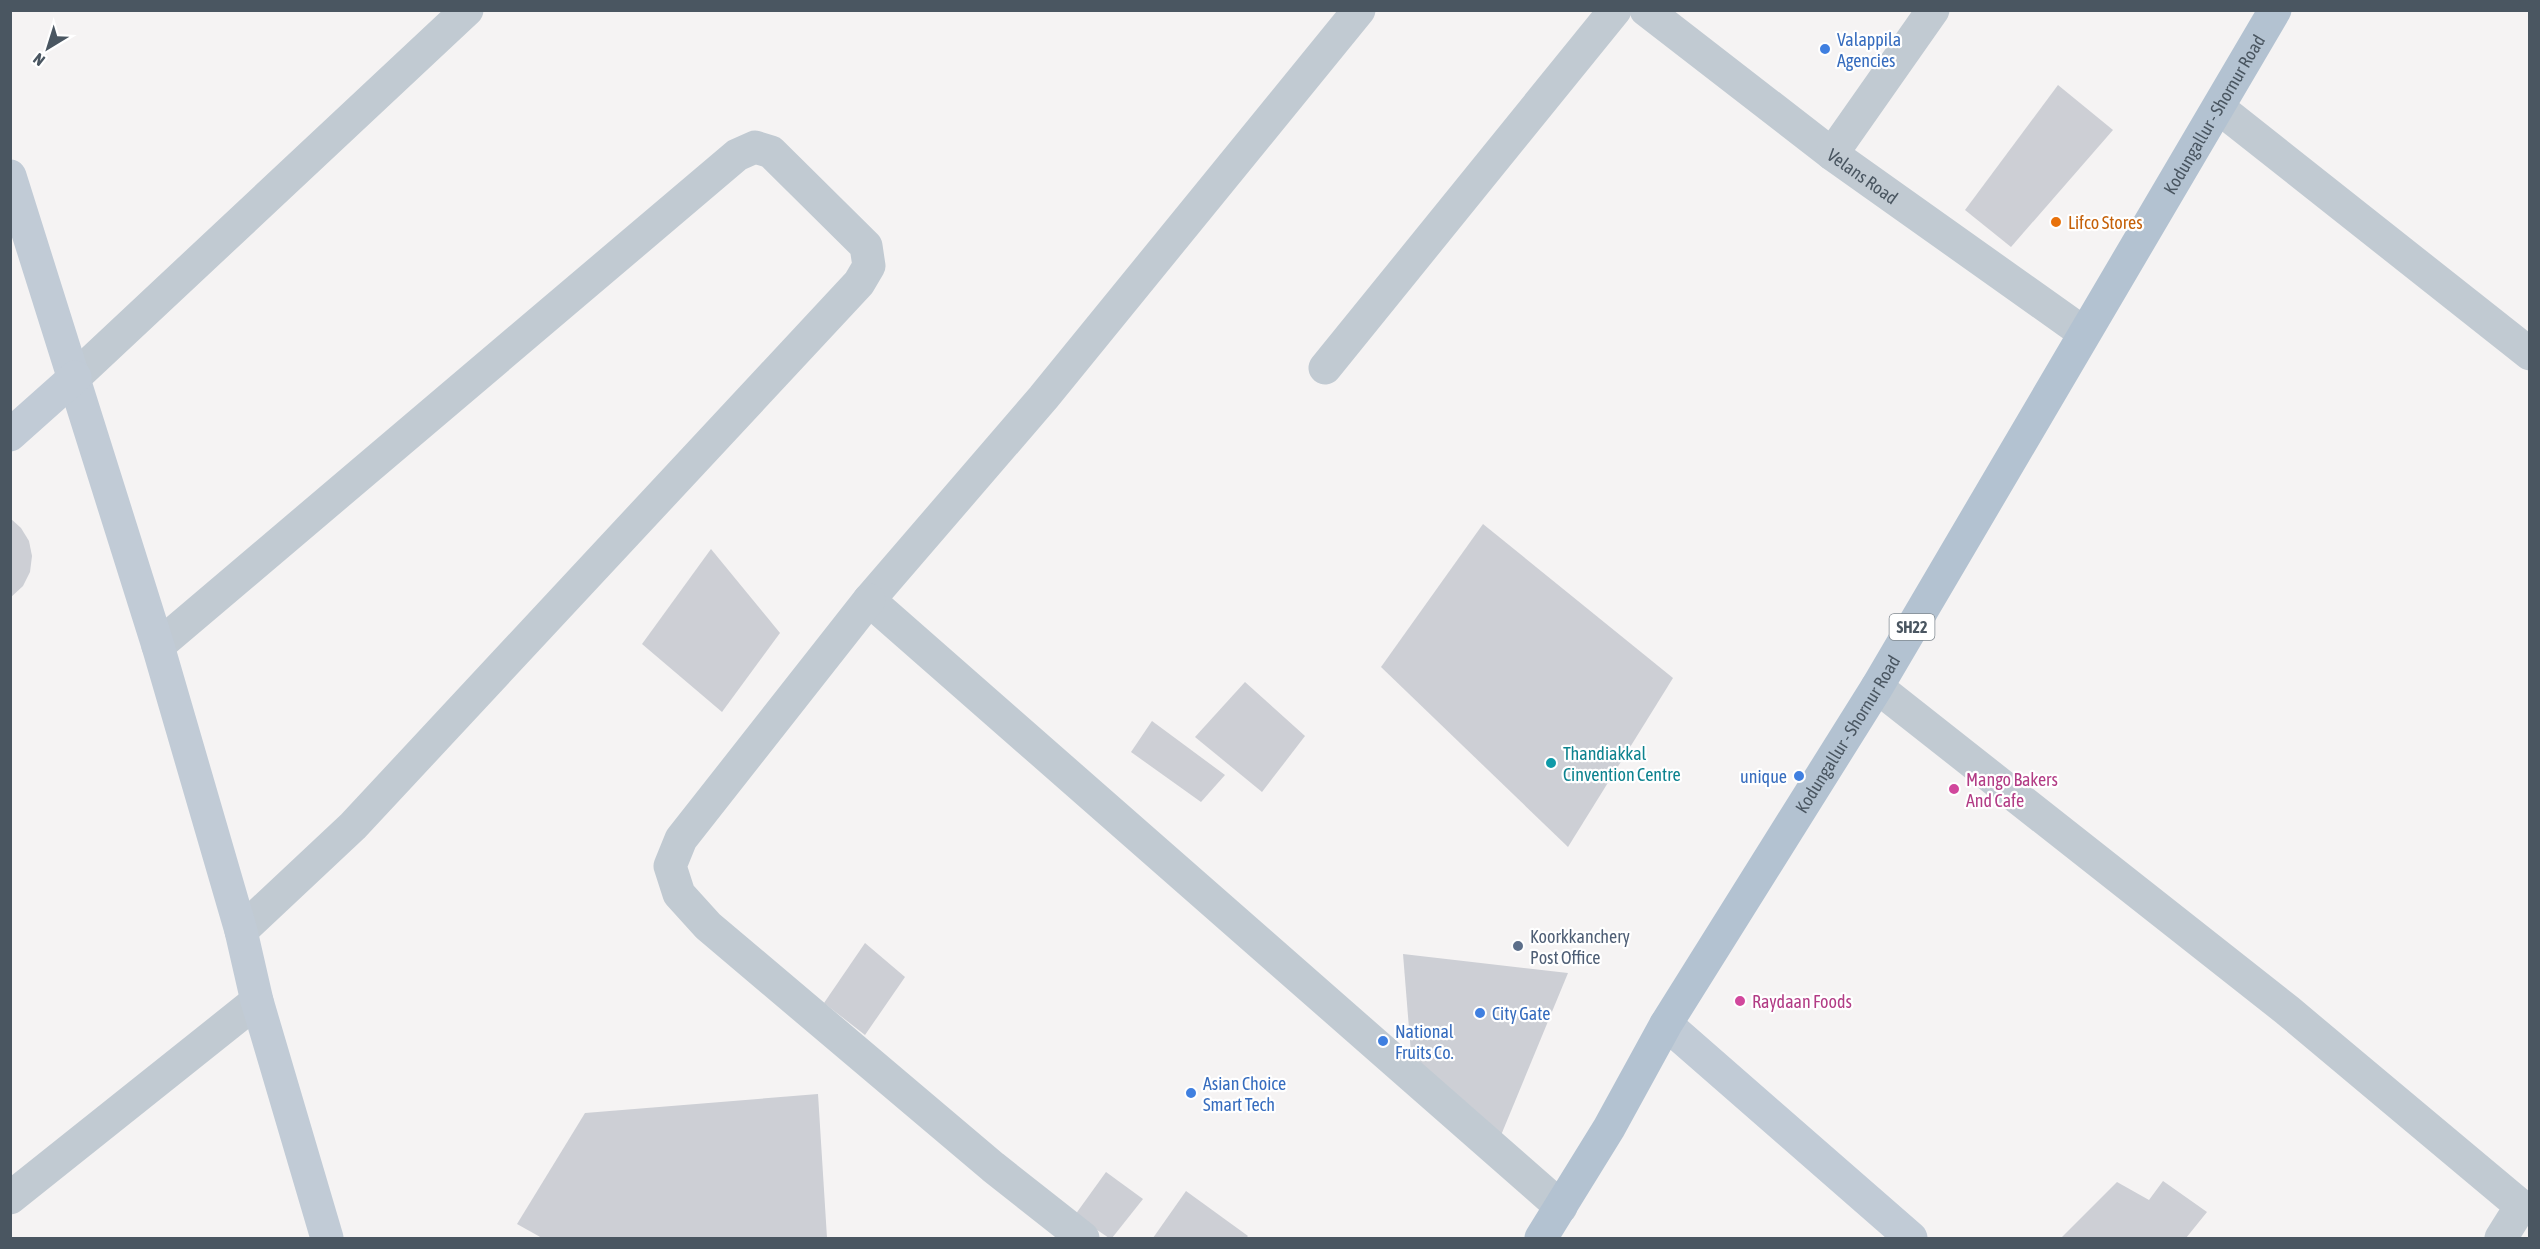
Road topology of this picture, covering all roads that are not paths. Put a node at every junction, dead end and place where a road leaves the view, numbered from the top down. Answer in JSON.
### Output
{"nodes":[{"id":1,"x":466,"y":10,"type":"edge"},
{"id":2,"x":1359,"y":10,"type":"edge"},
{"id":3,"x":1615,"y":10,"type":"edge"},
{"id":4,"x":1646,"y":10,"type":"edge"},
{"id":5,"x":1933,"y":10,"type":"edge"},
{"id":6,"x":2275,"y":10,"type":"edge"},
{"id":7,"x":2219,"y":108,"type":"junction"},
{"id":8,"x":1832,"y":154,"type":"junction"},
{"id":9,"x":10,"y":176,"type":"edge"},
{"id":10,"x":2084,"y":333,"type":"junction"},
{"id":11,"x":2529,"y":354,"type":"edge"},
{"id":12,"x":1326,"y":368,"type":"dead end"},
{"id":13,"x":75,"y":377,"type":"junction"},
{"id":14,"x":10,"y":435,"type":"edge"},
{"id":15,"x":869,"y":600,"type":"junction"},
{"id":16,"x":158,"y":646,"type":"junction"},
{"id":17,"x":1877,"y":687,"type":"junction"},
{"id":18,"x":241,"y":932,"type":"junction"},
{"id":19,"x":257,"y":1000,"type":"junction"},
{"id":20,"x":1666,"y":1024,"type":"junction"},
{"id":21,"x":10,"y":1198,"type":"edge"},
{"id":22,"x":2525,"y":1200,"type":"edge"},
{"id":23,"x":1561,"y":1207,"type":"junction"},
{"id":24,"x":327,"y":1239,"type":"edge"},
{"id":25,"x":1083,"y":1239,"type":"edge"},
{"id":26,"x":1541,"y":1239,"type":"edge"},
{"id":27,"x":1911,"y":1239,"type":"edge"},
{"id":28,"x":2501,"y":1239,"type":"edge"}],
"edges":[{"from":1,"to":13,"type":"street"},
{"from":2,"to":15,"type":"street"},
{"from":3,"to":12,"type":"street"},
{"from":4,"to":8,"type":"street","name":"Velans Road"},
{"from":5,"to":8,"type":"street"},
{"from":6,"to":7,"type":"main road","name":"Kodungallur - Shornur Road","number":"SH22"},
{"from":7,"to":10,"type":"main road","name":"Kodungallur - Shornur Road","number":"SH22"},
{"from":7,"to":11,"type":"street"},
{"from":8,"to":10,"type":"street","name":"Velans Road"},
{"from":9,"to":13,"type":"main road"},
{"from":10,"to":17,"type":"main road","name":"Kodungallur - Shornur Road","number":"SH22"},
{"from":13,"to":14,"type":"main road"},
{"from":13,"to":16,"type":"main road"},
{"from":15,"to":23,"type":"street"},
{"from":15,"to":25,"type":"street"},
{"from":16,"to":18,"type":"main road"},
{"from":16,"to":18,"type":"street"},
{"from":17,"to":20,"type":"main road","name":"Kodungallur - Shornur Road","number":"SH22"},
{"from":17,"to":22,"type":"street"},
{"from":18,"to":19,"type":"main road"},
{"from":19,"to":21,"type":"street"},
{"from":19,"to":24,"type":"main road"},
{"from":20,"to":23,"type":"main road","name":"Kodungallur - Shornur Road","number":"SH22"},
{"from":20,"to":27,"type":"main road"},
{"from":22,"to":28,"type":"street"},
{"from":23,"to":26,"type":"main road","name":"Kodungallur - Shornur Road","number":"SH22"}]}
